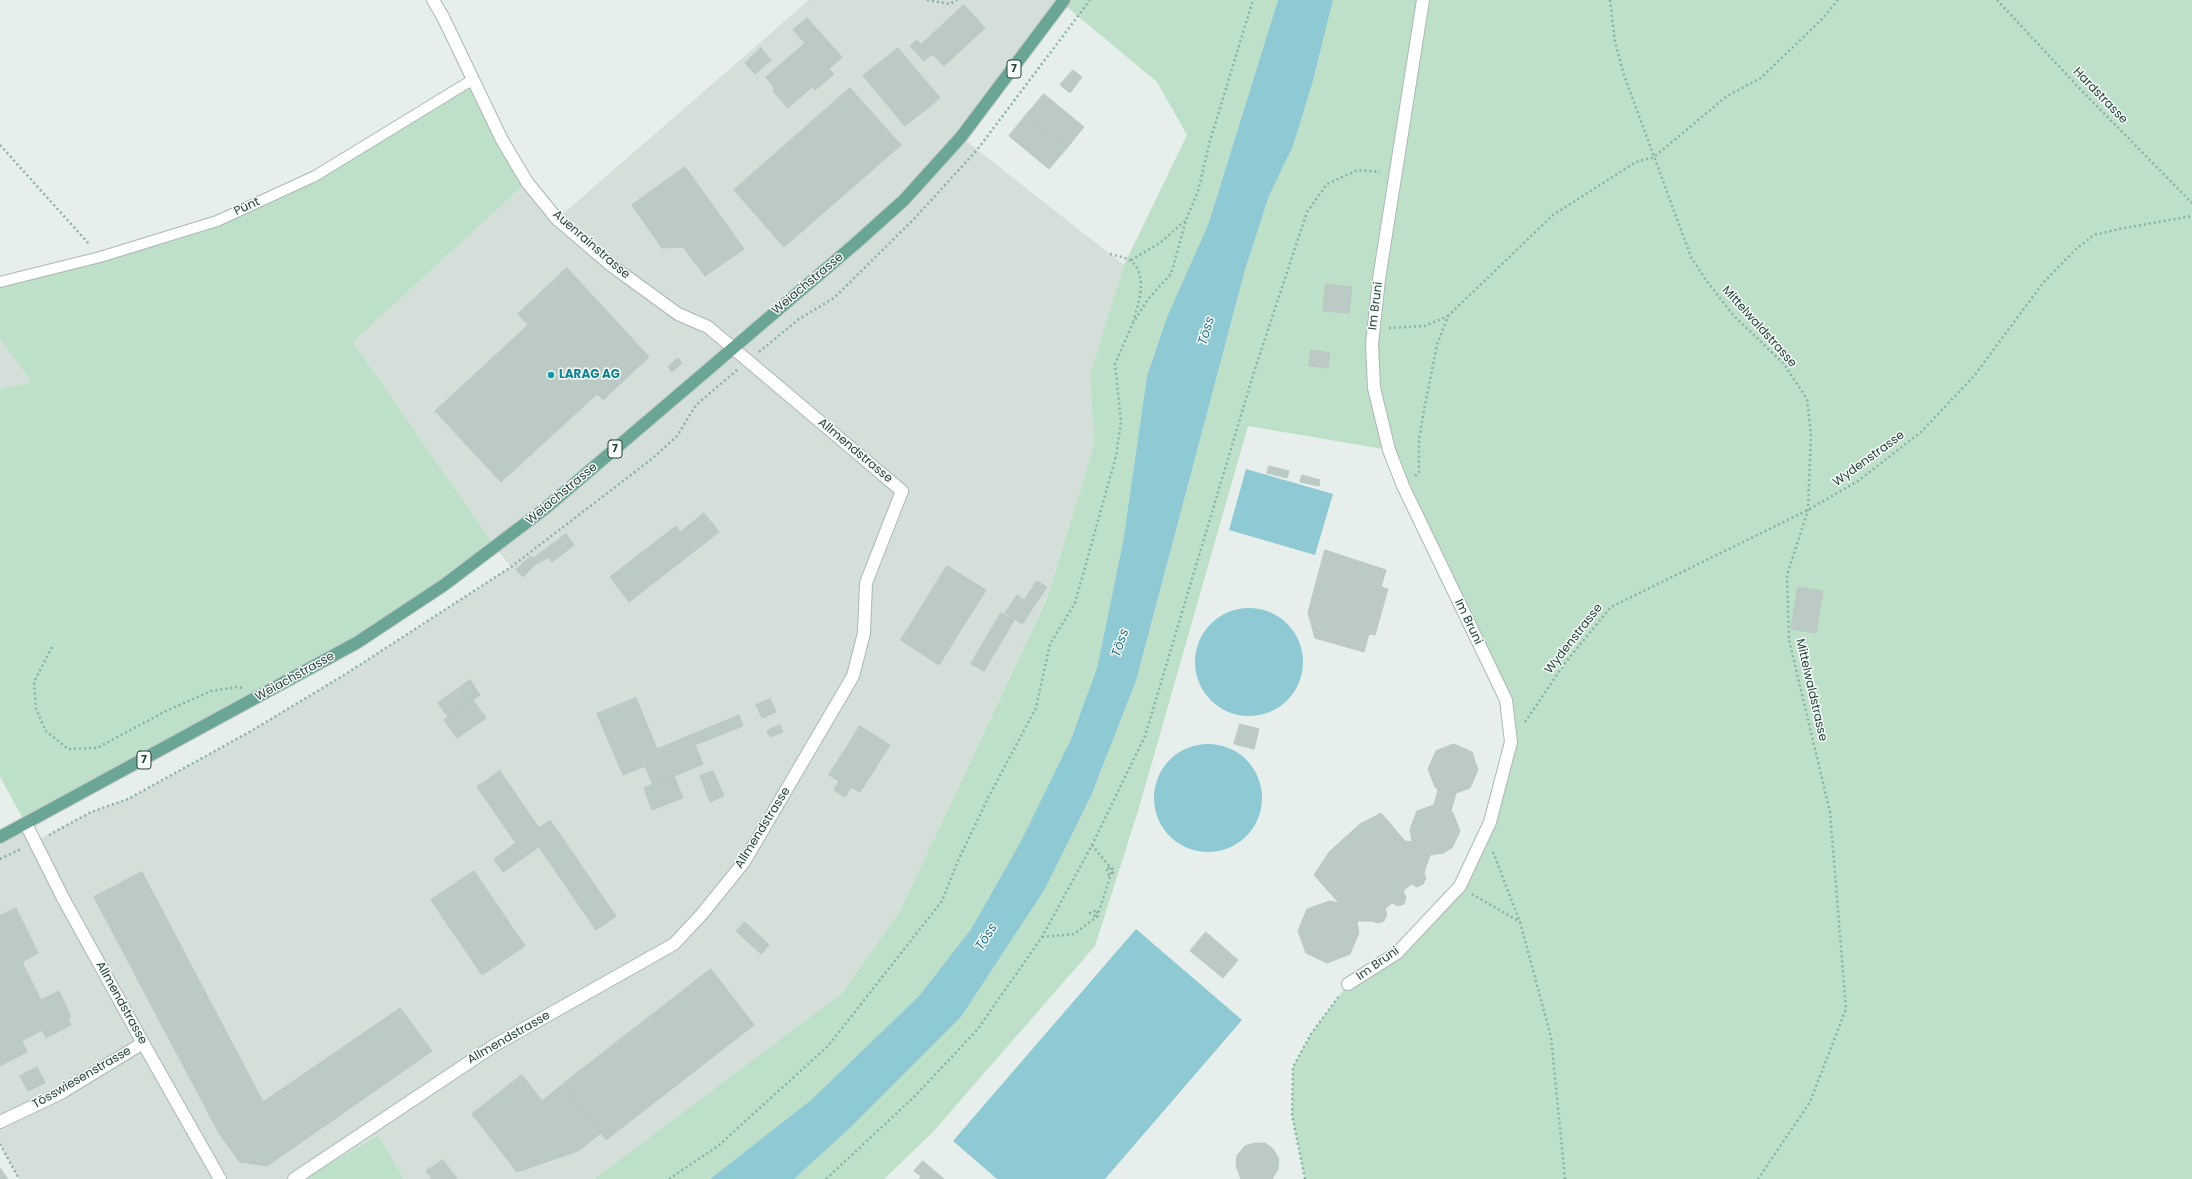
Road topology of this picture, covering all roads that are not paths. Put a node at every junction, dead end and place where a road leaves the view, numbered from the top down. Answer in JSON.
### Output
{"nodes":[{"id":1,"x":433,"y":0,"type":"edge"},
{"id":2,"x":1064,"y":0,"type":"edge"},
{"id":3,"x":1423,"y":0,"type":"edge"},
{"id":4,"x":472,"y":80,"type":"junction"},
{"id":5,"x":0,"y":282,"type":"edge"},
{"id":6,"x":732,"y":348,"type":"junction"},
{"id":7,"x":26,"y":824,"type":"junction"},
{"id":8,"x":0,"y":837,"type":"edge"},
{"id":9,"x":1348,"y":984,"type":"road end"},
{"id":10,"x":143,"y":1043,"type":"junction"},
{"id":11,"x":0,"y":1122,"type":"edge"},
{"id":12,"x":220,"y":1179,"type":"edge"},
{"id":13,"x":294,"y":1179,"type":"edge"}],
"edges":[{"from":1,"to":4,"type":"street","name":"Auenrainstrasse"},
{"from":2,"to":6,"type":"main road","name":"Weiachstrasse","number":"7"},
{"from":3,"to":9,"type":"street","name":"Im Bruni"},
{"from":4,"to":5,"type":"lane","name":"Pünt"},
{"from":4,"to":6,"type":"street","name":"Auenrainstrasse"},
{"from":6,"to":7,"type":"main road","name":"Weiachstrasse","number":"7"},
{"from":6,"to":13,"type":"street","name":"Allmendstrasse"},
{"from":7,"to":8,"type":"main road","name":"Weiachstrasse","number":"7"},
{"from":7,"to":10,"type":"street","name":"Allmendstrasse"},
{"from":10,"to":11,"type":"street","name":"Tösswiesenstrasse"},
{"from":10,"to":12,"type":"street","name":"Allmendstrasse"}]}
